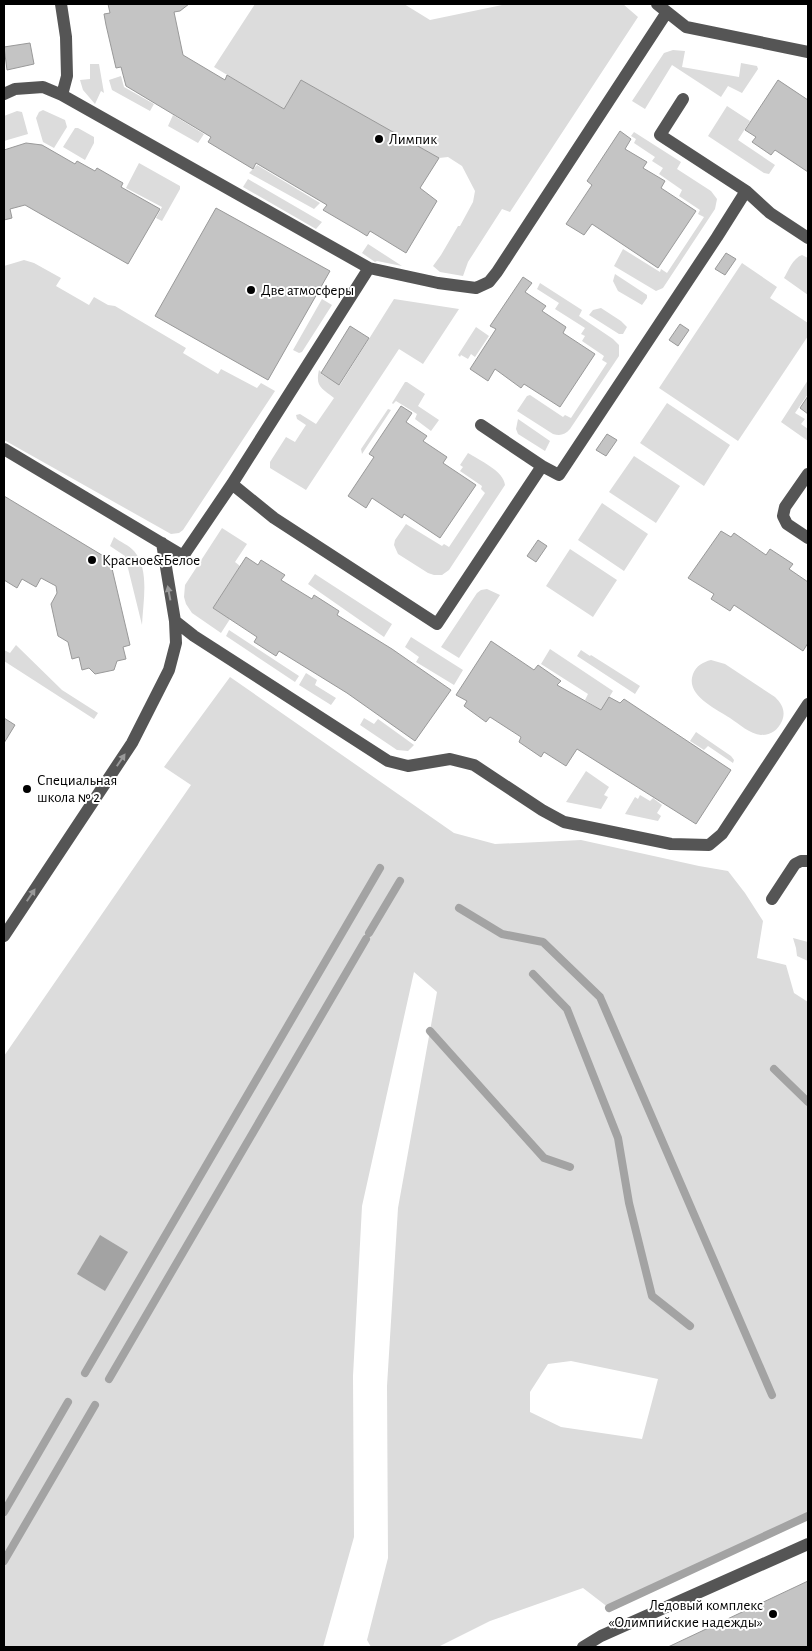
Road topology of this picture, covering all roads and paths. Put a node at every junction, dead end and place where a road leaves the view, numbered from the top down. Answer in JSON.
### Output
{"nodes":[{"id":1,"x":61,"y":4,"type":"edge"},
{"id":2,"x":657,"y":4,"type":"edge"},
{"id":3,"x":667,"y":12,"type":"junction"},
{"id":4,"x":808,"y":52,"type":"edge"},
{"id":5,"x":4,"y":94,"type":"edge"},
{"id":6,"x":62,"y":95,"type":"junction"},
{"id":7,"x":683,"y":99,"type":"dead end"},
{"id":8,"x":746,"y":191,"type":"junction"},
{"id":9,"x":808,"y":238,"type":"edge"},
{"id":10,"x":369,"y":268,"type":"junction"},
{"id":11,"x":481,"y":425,"type":"dead end"},
{"id":12,"x":4,"y":449,"type":"edge"},
{"id":13,"x":542,"y":466,"type":"junction"},
{"id":14,"x":808,"y":474,"type":"edge"},
{"id":15,"x":232,"y":484,"type":"junction"},
{"id":16,"x":808,"y":538,"type":"edge"},
{"id":17,"x":162,"y":543,"type":"junction"},
{"id":18,"x":175,"y":621,"type":"junction"},
{"id":19,"x":808,"y":704,"type":"edge"},
{"id":20,"x":808,"y":861,"type":"edge"},
{"id":21,"x":772,"y":899,"type":"dead end"},
{"id":22,"x":4,"y":936,"type":"edge"},
{"id":23,"x":808,"y":1544,"type":"edge"},
{"id":24,"x":604,"y":1642,"type":"edge"},
{"id":25,"x":583,"y":1647,"type":"edge"}],
"edges":[{"from":1,"to":6,"type":"street"},
{"from":2,"to":3,"type":"street"},
{"from":3,"to":4,"type":"street"},
{"from":3,"to":10,"type":"street"},
{"from":5,"to":6,"type":"street"},
{"from":6,"to":10,"type":"street"},
{"from":7,"to":8,"type":"street"},
{"from":8,"to":9,"type":"street"},
{"from":8,"to":13,"type":"street"},
{"from":10,"to":15,"type":"street"},
{"from":11,"to":13,"type":"street"},
{"from":12,"to":17,"type":"street"},
{"from":13,"to":15,"type":"street"},
{"from":14,"to":16,"type":"street"},
{"from":15,"to":17,"type":"street"},
{"from":18,"to":17,"type":"street","one_way":true},
{"from":18,"to":19,"type":"street"},
{"from":22,"to":18,"type":"street","one_way":true},
{"from":20,"to":21,"type":"street"},
{"from":23,"to":24,"type":"street"},
{"from":24,"to":25,"type":"street"}]}
